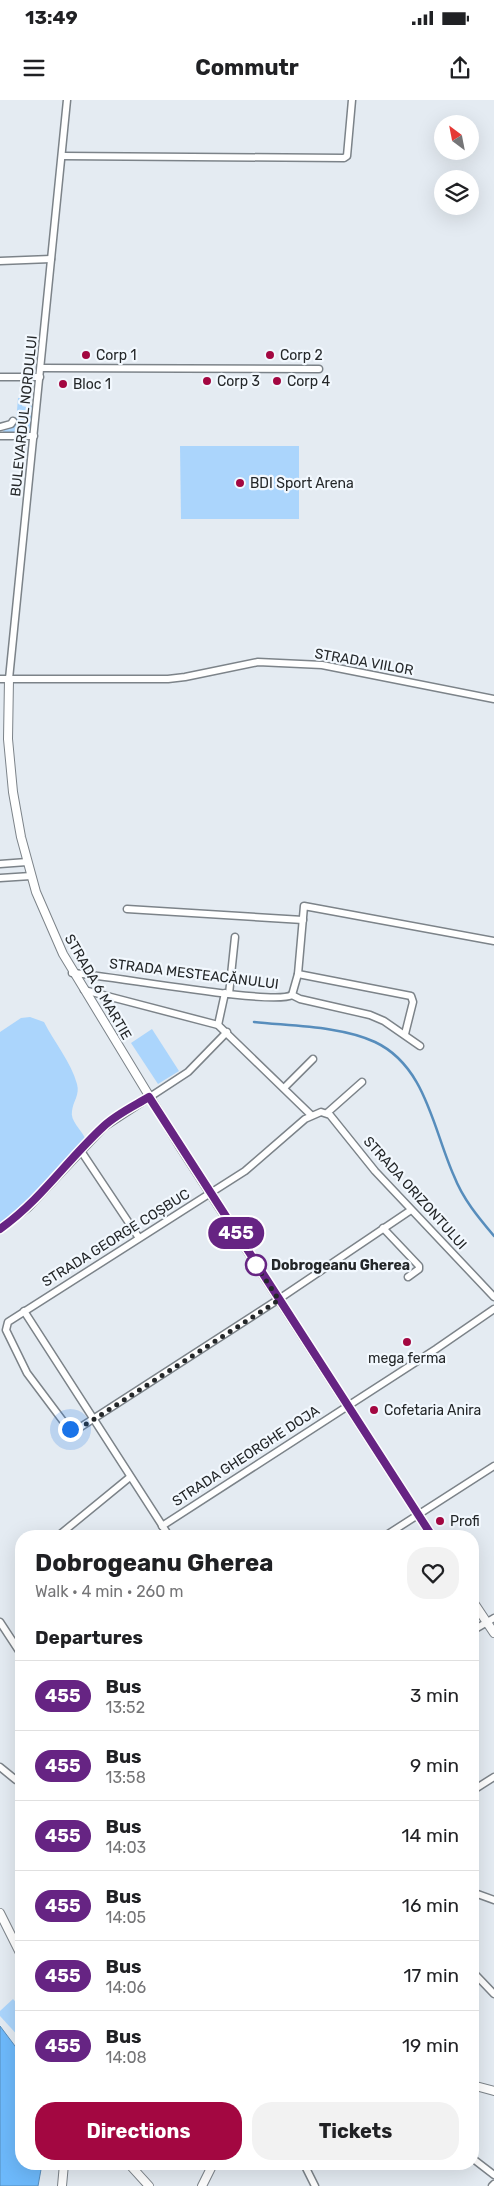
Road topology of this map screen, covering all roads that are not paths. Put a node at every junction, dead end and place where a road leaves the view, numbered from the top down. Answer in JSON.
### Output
{"nodes":[{"id":1,"x":67,"y":100,"type":"edge"},
{"id":2,"x":352,"y":100,"type":"edge"},
{"id":3,"x":62,"y":156,"type":"junction"},
{"id":4,"x":51,"y":259,"type":"junction"},
{"id":5,"x":0,"y":261,"type":"edge"},
{"id":6,"x":41,"y":368,"type":"junction"},
{"id":7,"x":319,"y":369,"type":"dead end"},
{"id":8,"x":40,"y":376,"type":"junction"},
{"id":9,"x":0,"y":377,"type":"edge"},
{"id":10,"x":13,"y":421,"type":"dead end"},
{"id":11,"x":0,"y":427,"type":"edge"},
{"id":12,"x":0,"y":436,"type":"edge"},
{"id":13,"x":34,"y":436,"type":"junction"},
{"id":14,"x":0,"y":679,"type":"edge"},
{"id":15,"x":10,"y":679,"type":"junction"},
{"id":16,"x":494,"y":699,"type":"edge"},
{"id":17,"x":27,"y":862,"type":"junction"},
{"id":18,"x":0,"y":864,"type":"edge"},
{"id":19,"x":31,"y":876,"type":"junction"},
{"id":20,"x":0,"y":878,"type":"edge"},
{"id":21,"x":127,"y":909,"type":"dead end"},
{"id":22,"x":303,"y":920,"type":"junction"},
{"id":23,"x":235,"y":938,"type":"dead end"},
{"id":24,"x":494,"y":941,"type":"edge"},
{"id":25,"x":72,"y":973,"type":"junction"},
{"id":26,"x":298,"y":974,"type":"junction"},
{"id":27,"x":83,"y":990,"type":"junction"},
{"id":28,"x":227,"y":994,"type":"junction"},
{"id":29,"x":292,"y":995,"type":"junction"},
{"id":30,"x":218,"y":1025,"type":"junction"},
{"id":31,"x":227,"y":1032,"type":"junction"},
{"id":32,"x":405,"y":1034,"type":"junction"},
{"id":33,"x":420,"y":1046,"type":"dead end"},
{"id":34,"x":313,"y":1059,"type":"dead end"},
{"id":35,"x":362,"y":1082,"type":"dead end"},
{"id":36,"x":284,"y":1088,"type":"junction"},
{"id":37,"x":149,"y":1097,"type":"junction"},
{"id":38,"x":327,"y":1113,"type":"junction"},
{"id":39,"x":314,"y":1114,"type":"junction"},
{"id":40,"x":81,"y":1151,"type":"junction"},
{"id":41,"x":210,"y":1194,"type":"junction"},
{"id":42,"x":411,"y":1210,"type":"junction"},
{"id":43,"x":383,"y":1228,"type":"junction"},
{"id":44,"x":0,"y":1229,"type":"edge"},
{"id":45,"x":139,"y":1238,"type":"junction"},
{"id":46,"x":408,"y":1277,"type":"dead end"},
{"id":47,"x":494,"y":1297,"type":"edge"},
{"id":48,"x":279,"y":1300,"type":"junction"},
{"id":49,"x":494,"y":1308,"type":"edge"},
{"id":50,"x":24,"y":1311,"type":"junction"},
{"id":51,"x":347,"y":1406,"type":"junction"},
{"id":52,"x":93,"y":1420,"type":"junction"},
{"id":53,"x":494,"y":1466,"type":"edge"},
{"id":54,"x":130,"y":1478,"type":"junction"},
{"id":55,"x":418,"y":1515,"type":"junction"},
{"id":56,"x":162,"y":1526,"type":"junction"},
{"id":57,"x":65,"y":1530,"type":"edge"},
{"id":58,"x":165,"y":1530,"type":"edge"},
{"id":59,"x":394,"y":1530,"type":"edge"},
{"id":60,"x":428,"y":1530,"type":"edge"},
{"id":61,"x":479,"y":1607,"type":"edge"},
{"id":62,"x":491,"y":1620,"type":"edge"},
{"id":63,"x":0,"y":1622,"type":"edge"},
{"id":64,"x":479,"y":1628,"type":"edge"},
{"id":65,"x":494,"y":1633,"type":"edge"},
{"id":66,"x":15,"y":1645,"type":"edge"},
{"id":67,"x":0,"y":1767,"type":"edge"},
{"id":68,"x":494,"y":1777,"type":"edge"},
{"id":69,"x":15,"y":1779,"type":"edge"},
{"id":70,"x":479,"y":1787,"type":"edge"},
{"id":71,"x":479,"y":1895,"type":"edge"},
{"id":72,"x":494,"y":1900,"type":"edge"},
{"id":73,"x":0,"y":1913,"type":"edge"},
{"id":74,"x":15,"y":1943,"type":"edge"},
{"id":75,"x":479,"y":1978,"type":"edge"},
{"id":76,"x":494,"y":1994,"type":"edge"},
{"id":77,"x":479,"y":2087,"type":"edge"},
{"id":78,"x":494,"y":2092,"type":"edge"},
{"id":79,"x":479,"y":2163,"type":"edge"},
{"id":80,"x":63,"y":2170,"type":"edge"},
{"id":81,"x":134,"y":2170,"type":"edge"},
{"id":82,"x":211,"y":2170,"type":"edge"},
{"id":83,"x":307,"y":2170,"type":"edge"},
{"id":84,"x":494,"y":2175,"type":"edge"},
{"id":85,"x":62,"y":2186,"type":"edge"},
{"id":86,"x":149,"y":2186,"type":"edge"},
{"id":87,"x":202,"y":2186,"type":"edge"},
{"id":88,"x":315,"y":2186,"type":"edge"}],
"edges":[{"from":1,"to":3,"type":"street","name":"BULEVARDUL NORDULUI"},
{"from":2,"to":3,"type":"street"},
{"from":3,"to":4,"type":"street","name":"BULEVARDUL NORDULUI"},
{"from":4,"to":5,"type":"street"},
{"from":4,"to":6,"type":"street","name":"BULEVARDUL NORDULUI"},
{"from":6,"to":7,"type":"street"},
{"from":6,"to":8,"type":"street","name":"BULEVARDUL NORDULUI"},
{"from":8,"to":9,"type":"street"},
{"from":8,"to":13,"type":"street","name":"BULEVARDUL NORDULUI"},
{"from":10,"to":11,"type":"street"},
{"from":12,"to":13,"type":"street"},
{"from":13,"to":15,"type":"street","name":"BULEVARDUL NORDULUI"},
{"from":14,"to":15,"type":"street","name":"STRADA VIILOR"},
{"from":15,"to":16,"type":"street","name":"STRADA VIILOR"},
{"from":15,"to":17,"type":"street","name":"STRADA 6 MARTIE"},
{"from":17,"to":18,"type":"street"},
{"from":17,"to":19,"type":"street","name":"STRADA 6 MARTIE"},
{"from":19,"to":20,"type":"street"},
{"from":19,"to":25,"type":"street","name":"STRADA 6 MARTIE"},
{"from":21,"to":22,"type":"street"},
{"from":22,"to":24,"type":"street"},
{"from":22,"to":26,"type":"street"},
{"from":23,"to":28,"type":"street"},
{"from":25,"to":27,"type":"street","name":"STRADA 6 MARTIE"},
{"from":25,"to":28,"type":"street","name":"STRADA MESTEACĂNULUI"},
{"from":26,"to":29,"type":"street"},
{"from":26,"to":32,"type":"street"},
{"from":27,"to":30,"type":"street"},
{"from":27,"to":37,"type":"street","name":"STRADA 6 MARTIE"},
{"from":28,"to":29,"type":"street","name":"STRADA MESTEACĂNULUI"},
{"from":28,"to":30,"type":"street"},
{"from":29,"to":32,"type":"street","name":"STRADA MESTEACĂNULUI"},
{"from":30,"to":31,"type":"street"},
{"from":31,"to":36,"type":"street"},
{"from":31,"to":37,"type":"street"},
{"from":32,"to":33,"type":"street","name":"STRADA MESTEACĂNULUI"},
{"from":34,"to":36,"type":"street"},
{"from":35,"to":38,"type":"street"},
{"from":36,"to":39,"type":"street"},
{"from":37,"to":40,"type":"street"},
{"from":37,"to":41,"type":"street","name":"STRADA 6 MARTIE"},
{"from":38,"to":39,"type":"street"},
{"from":38,"to":42,"type":"street","name":"STRADA ORIZONTULUI"},
{"from":39,"to":41,"type":"street","name":"STRADA GEORGE COȘBUC"},
{"from":40,"to":44,"type":"street"},
{"from":40,"to":45,"type":"street"},
{"from":41,"to":45,"type":"street","name":"STRADA GEORGE COȘBUC"},
{"from":41,"to":48,"type":"street","name":"STRADA 6 MARTIE"},
{"from":42,"to":43,"type":"street"},
{"from":42,"to":47,"type":"street","name":"STRADA ORIZONTULUI"},
{"from":43,"to":46,"type":"street"},
{"from":43,"to":48,"type":"street"},
{"from":45,"to":50,"type":"street","name":"STRADA GEORGE COȘBUC"},
{"from":48,"to":51,"type":"street","name":"STRADA 6 MARTIE"},
{"from":48,"to":52,"type":"street"},
{"from":49,"to":51,"type":"street","name":"STRADA GHEORGHE DOJA"},
{"from":50,"to":52,"type":"street"},
{"from":50,"to":52,"type":"street","name":"STRADA GEORGE COȘBUC"},
{"from":51,"to":55,"type":"street","name":"STRADA 6 MARTIE"},
{"from":51,"to":56,"type":"street","name":"STRADA GHEORGHE DOJA"},
{"from":52,"to":54,"type":"street"},
{"from":53,"to":55,"type":"street"},
{"from":54,"to":56,"type":"street"},
{"from":54,"to":57,"type":"street"},
{"from":55,"to":59,"type":"street"},
{"from":55,"to":60,"type":"street","name":"STRADA 6 MARTIE"},
{"from":56,"to":58,"type":"street"},
{"from":61,"to":62,"type":"street"},
{"from":62,"to":64,"type":"street"},
{"from":62,"to":65,"type":"street"},
{"from":63,"to":66,"type":"street"},
{"from":67,"to":69,"type":"street"},
{"from":68,"to":70,"type":"street"},
{"from":71,"to":72,"type":"street"},
{"from":73,"to":74,"type":"street"},
{"from":75,"to":76,"type":"street"},
{"from":77,"to":78,"type":"street"},
{"from":79,"to":84,"type":"street"},
{"from":80,"to":85,"type":"street"},
{"from":81,"to":86,"type":"street"},
{"from":82,"to":87,"type":"street"},
{"from":83,"to":88,"type":"street"}]}
